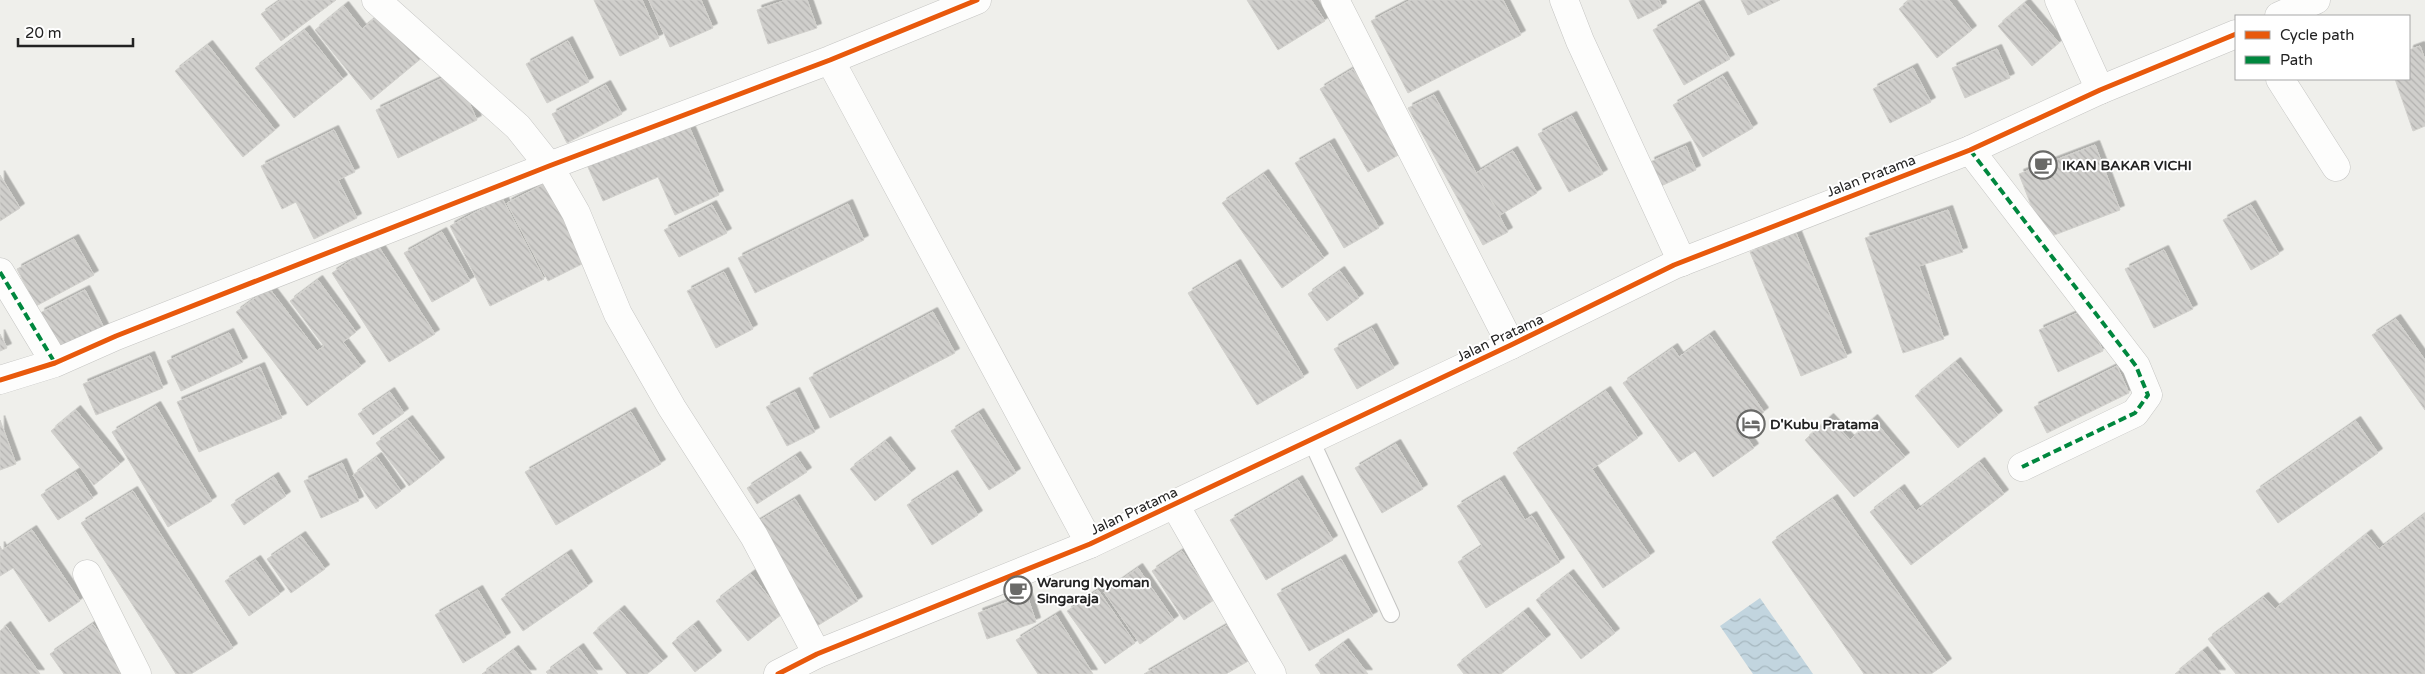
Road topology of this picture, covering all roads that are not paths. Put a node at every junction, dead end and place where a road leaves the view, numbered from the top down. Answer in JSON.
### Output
{"nodes":[{"id":1,"x":376,"y":0,"type":"edge"},
{"id":2,"x":978,"y":0,"type":"edge"},
{"id":3,"x":1335,"y":0,"type":"edge"},
{"id":4,"x":1564,"y":0,"type":"edge"},
{"id":5,"x":2059,"y":0,"type":"edge"},
{"id":6,"x":2316,"y":0,"type":"edge"},
{"id":7,"x":2281,"y":15,"type":"edge"},
{"id":8,"x":2235,"y":34,"type":"edge"},
{"id":9,"x":830,"y":60,"type":"junction"},
{"id":10,"x":2281,"y":80,"type":"edge"},
{"id":11,"x":2100,"y":90,"type":"junction"},
{"id":12,"x":1970,"y":150,"type":"junction"},
{"id":13,"x":549,"y":166,"type":"junction"},
{"id":14,"x":2336,"y":167,"type":"dead end"},
{"id":15,"x":1682,"y":262,"type":"junction"},
{"id":16,"x":0,"y":272,"type":"edge"},
{"id":17,"x":1511,"y":345,"type":"junction"},
{"id":18,"x":56,"y":363,"type":"junction"},
{"id":19,"x":0,"y":380,"type":"edge"},
{"id":20,"x":1311,"y":440,"type":"junction"},
{"id":21,"x":2022,"y":467,"type":"dead end"},
{"id":22,"x":1175,"y":505,"type":"junction"},
{"id":23,"x":1090,"y":544,"type":"junction"},
{"id":24,"x":87,"y":574,"type":"dead end"},
{"id":25,"x":1391,"y":614,"type":"dead end"},
{"id":26,"x":817,"y":654,"type":"junction"},
{"id":27,"x":137,"y":674,"type":"edge"},
{"id":28,"x":778,"y":674,"type":"edge"},
{"id":29,"x":1272,"y":674,"type":"edge"}],
"edges":[{"from":1,"to":13,"type":"street"},
{"from":2,"to":9,"type":"street"},
{"from":3,"to":17,"type":"street"},
{"from":4,"to":15,"type":"street"},
{"from":5,"to":11,"type":"street"},
{"from":6,"to":7,"type":"street"},
{"from":8,"to":11,"type":"street","name":"Jalan Pratama"},
{"from":9,"to":13,"type":"street"},
{"from":9,"to":23,"type":"street"},
{"from":10,"to":14,"type":"street"},
{"from":11,"to":12,"type":"street","name":"Jalan Pratama"},
{"from":12,"to":15,"type":"street","name":"Jalan Pratama"},
{"from":12,"to":21,"type":"street"},
{"from":13,"to":18,"type":"street"},
{"from":13,"to":26,"type":"street"},
{"from":15,"to":17,"type":"street","name":"Jalan Pratama"},
{"from":16,"to":18,"type":"street"},
{"from":17,"to":20,"type":"street","name":"Jalan Pratama"},
{"from":18,"to":19,"type":"street"},
{"from":20,"to":22,"type":"street","name":"Jalan Pratama"},
{"from":20,"to":25,"type":"lane"},
{"from":22,"to":23,"type":"street","name":"Jalan Pratama"},
{"from":22,"to":29,"type":"street"},
{"from":23,"to":26,"type":"street","name":"Jalan Pratama"},
{"from":24,"to":27,"type":"street"},
{"from":26,"to":28,"type":"street","name":"Jalan Pratama"}]}
